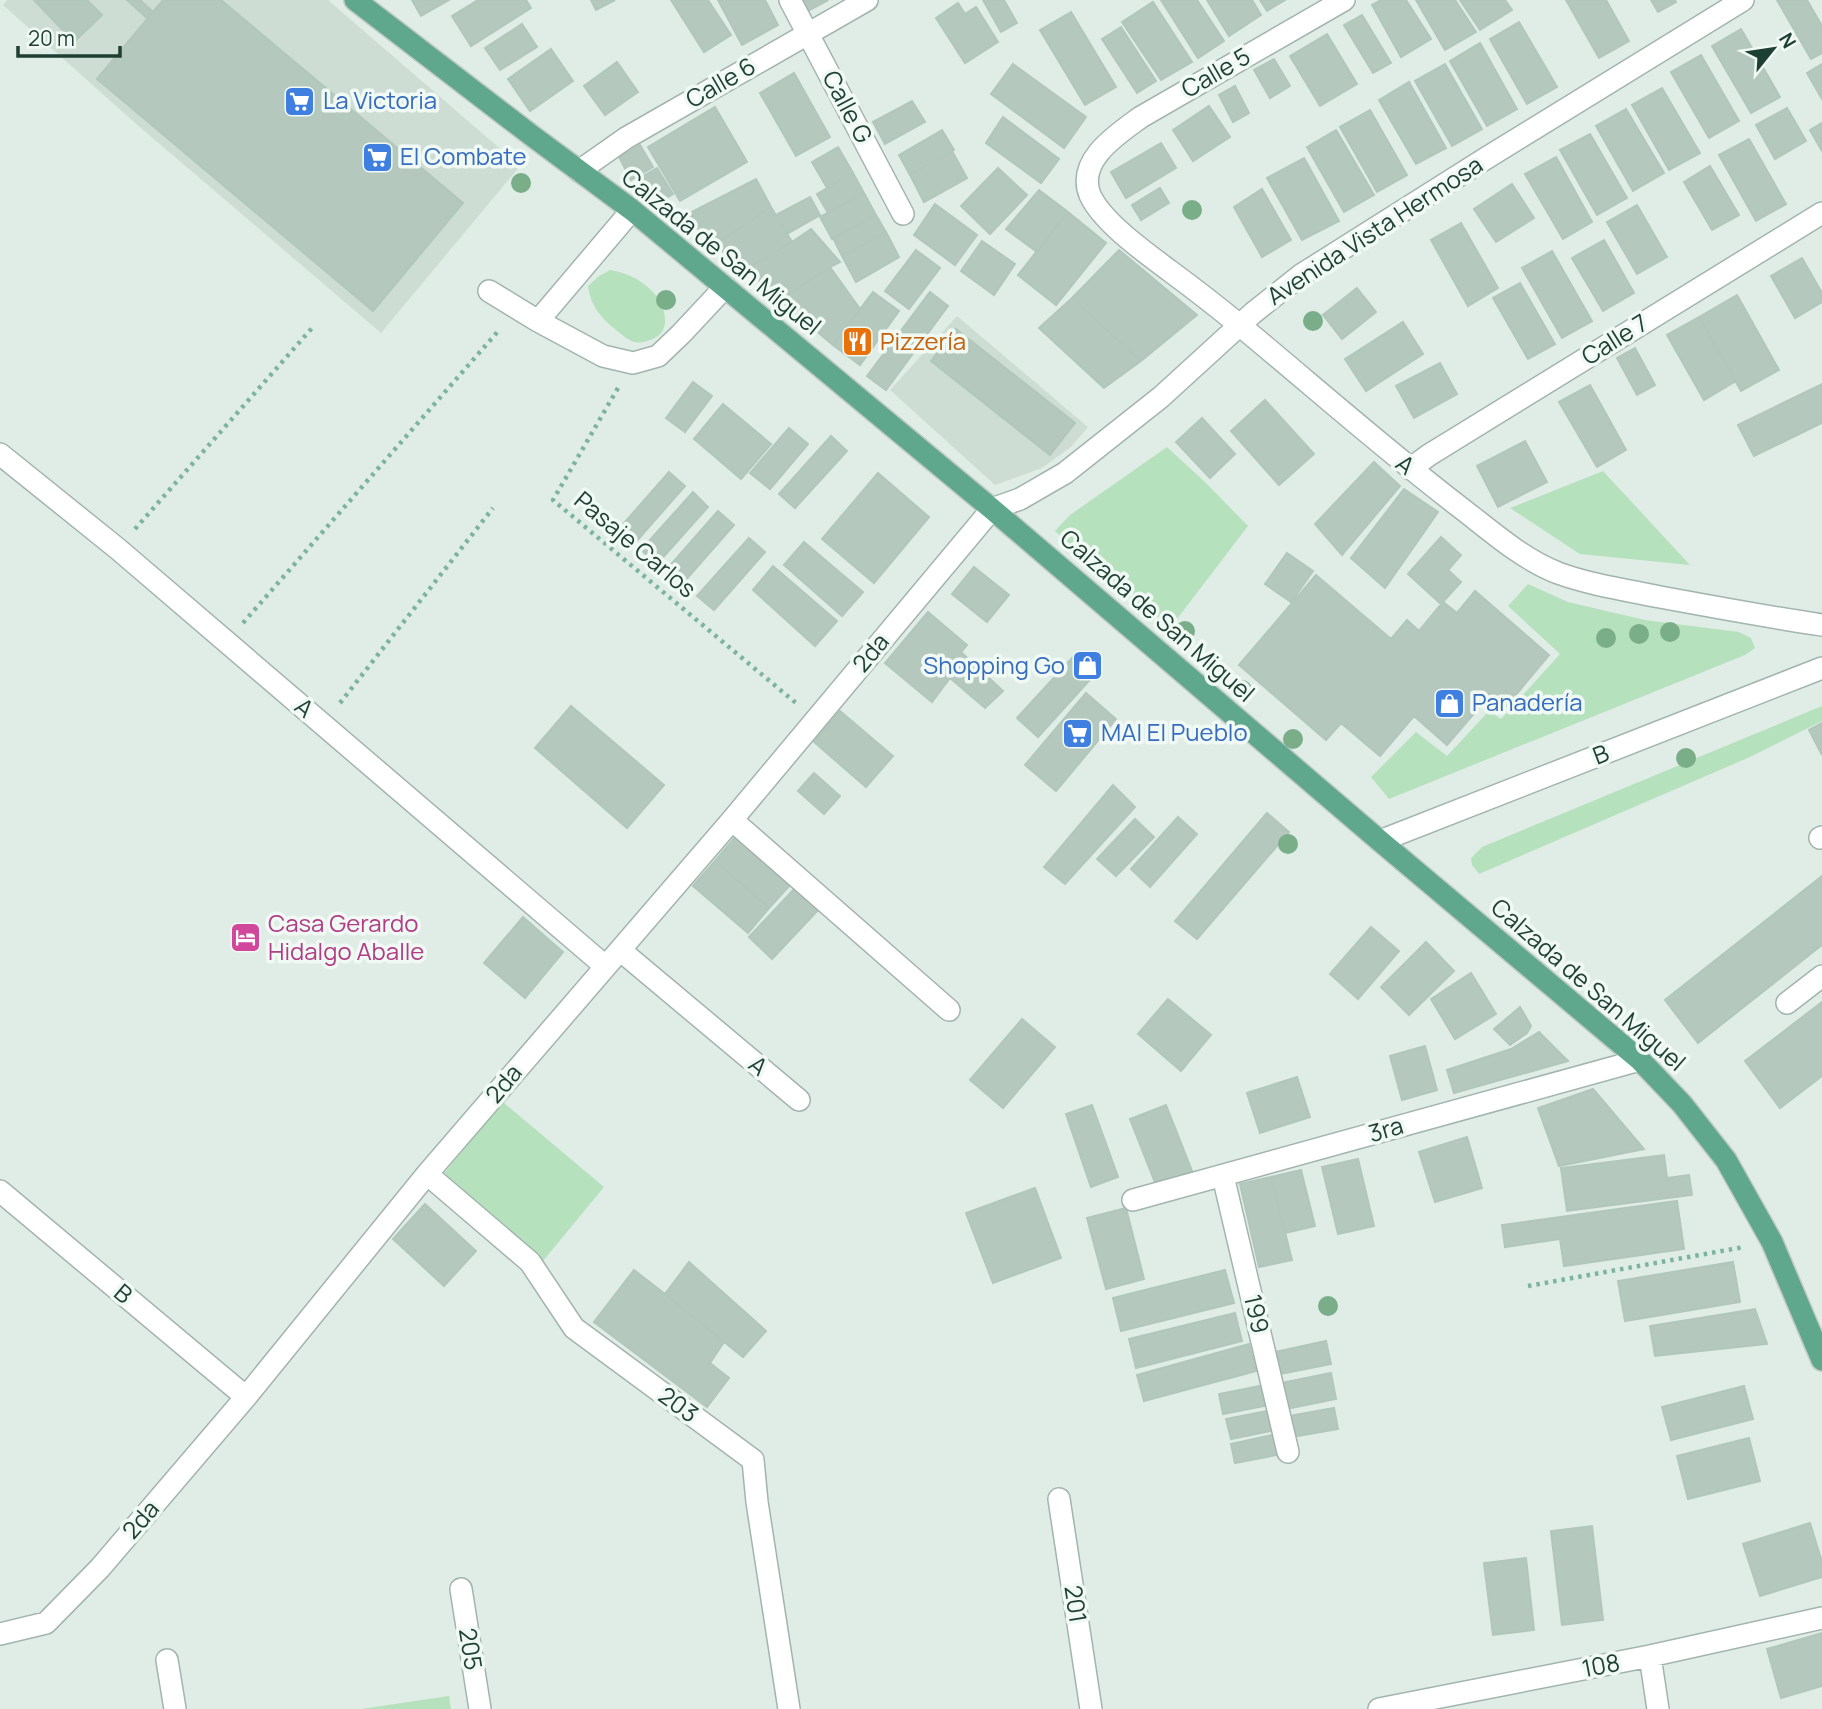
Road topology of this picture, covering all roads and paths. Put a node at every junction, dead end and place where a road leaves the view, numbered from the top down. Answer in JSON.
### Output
{"nodes":[{"id":1,"x":355,"y":0,"type":"edge"},
{"id":2,"x":790,"y":0,"type":"edge"},
{"id":3,"x":867,"y":0,"type":"edge"},
{"id":4,"x":1344,"y":0,"type":"edge"},
{"id":5,"x":1743,"y":0,"type":"edge"},
{"id":6,"x":808,"y":33,"type":"junction"},
{"id":7,"x":1096,"y":156,"type":"joint"},
{"id":8,"x":579,"y":171,"type":"junction"},
{"id":9,"x":632,"y":210,"type":"junction"},
{"id":10,"x":1822,"y":213,"type":"edge"},
{"id":11,"x":903,"y":214,"type":"dead end"},
{"id":12,"x":725,"y":288,"type":"junction"},
{"id":13,"x":489,"y":291,"type":"dead end"},
{"id":14,"x":518,"y":309,"type":"junction"},
{"id":15,"x":538,"y":321,"type":"junction"},
{"id":16,"x":1239,"y":325,"type":"junction"},
{"id":17,"x":312,"y":328,"type":"dead end"},
{"id":18,"x":633,"y":363,"type":"junction"},
{"id":19,"x":0,"y":454,"type":"edge"},
{"id":20,"x":1410,"y":469,"type":"junction"},
{"id":21,"x":493,"y":508,"type":"dead end"},
{"id":22,"x":992,"y":509,"type":"junction"},
{"id":23,"x":118,"y":549,"type":"junction"},
{"id":24,"x":1822,"y":625,"type":"edge"},
{"id":25,"x":227,"y":642,"type":"junction"},
{"id":26,"x":1822,"y":668,"type":"edge"},
{"id":27,"x":816,"y":720,"type":"junction"},
{"id":28,"x":323,"y":724,"type":"junction"},
{"id":29,"x":732,"y":820,"type":"junction"},
{"id":30,"x":1380,"y":841,"type":"junction"},
{"id":31,"x":620,"y":950,"type":"junction"},
{"id":32,"x":605,"y":966,"type":"junction"},
{"id":33,"x":1822,"y":976,"type":"edge"},
{"id":34,"x":1787,"y":1003,"type":"dead end"},
{"id":35,"x":949,"y":1010,"type":"dead end"},
{"id":36,"x":1640,"y":1060,"type":"junction"},
{"id":37,"x":799,"y":1100,"type":"dead end"},
{"id":38,"x":427,"y":1174,"type":"junction"},
{"id":39,"x":1223,"y":1176,"type":"junction"},
{"id":40,"x":0,"y":1191,"type":"edge"},
{"id":41,"x":1133,"y":1200,"type":"dead end"},
{"id":42,"x":1772,"y":1242,"type":"junction"},
{"id":43,"x":1528,"y":1286,"type":"dead end"},
{"id":44,"x":1822,"y":1360,"type":"edge"},
{"id":45,"x":246,"y":1397,"type":"junction"},
{"id":46,"x":1288,"y":1452,"type":"dead end"},
{"id":47,"x":1059,"y":1499,"type":"dead end"},
{"id":48,"x":461,"y":1589,"type":"dead end"},
{"id":49,"x":1822,"y":1618,"type":"edge"},
{"id":50,"x":0,"y":1634,"type":"edge"},
{"id":51,"x":1650,"y":1656,"type":"junction"},
{"id":52,"x":167,"y":1660,"type":"dead end"},
{"id":53,"x":1404,"y":1707,"type":"edge"},
{"id":54,"x":175,"y":1709,"type":"edge"},
{"id":55,"x":480,"y":1709,"type":"edge"},
{"id":56,"x":789,"y":1709,"type":"edge"},
{"id":57,"x":1091,"y":1709,"type":"edge"},
{"id":58,"x":1379,"y":1709,"type":"edge"},
{"id":59,"x":1658,"y":1709,"type":"edge"}],
"edges":[{"from":1,"to":8,"type":"main road","name":"Calzada de San Miguel"},
{"from":2,"to":6,"type":"street","name":"Calle G"},
{"from":3,"to":6,"type":"street","name":"Calle 6"},
{"from":4,"to":7,"type":"street","name":"Calle 5"},
{"from":5,"to":16,"type":"street","name":"Avenida Vista Hermosa"},
{"from":6,"to":8,"type":"street","name":"Calle 6"},
{"from":6,"to":11,"type":"street","name":"Calle G"},
{"from":7,"to":16,"type":"street","name":"A"},
{"from":8,"to":9,"type":"main road","name":"Calzada de San Miguel"},
{"from":9,"to":12,"type":"main road","name":"Calzada de San Miguel"},
{"from":9,"to":15,"type":"street"},
{"from":10,"to":20,"type":"street","name":"Calle 7"},
{"from":12,"to":18,"type":"street"},
{"from":12,"to":22,"type":"main road","name":"Calzada de San Miguel"},
{"from":13,"to":14,"type":"street"},
{"from":14,"to":15,"type":"street"},
{"from":14,"to":25,"type":"path"},
{"from":15,"to":18,"type":"street"},
{"from":16,"to":20,"type":"street","name":"A"},
{"from":16,"to":22,"type":"street","name":"Avenida Vista Hermosa"},
{"from":17,"to":23,"type":"path"},
{"from":18,"to":27,"type":"path","name":"Pasaje Carlos"},
{"from":19,"to":23,"type":"street","name":"A"},
{"from":20,"to":24,"type":"street","name":"A"},
{"from":21,"to":28,"type":"path"},
{"from":22,"to":27,"type":"street","name":"2da"},
{"from":22,"to":30,"type":"main road","name":"Calzada de San Miguel"},
{"from":23,"to":25,"type":"street","name":"A"},
{"from":25,"to":28,"type":"street","name":"A"},
{"from":26,"to":30,"type":"street","name":"B"},
{"from":27,"to":29,"type":"street","name":"2da"},
{"from":28,"to":32,"type":"street","name":"A"},
{"from":29,"to":31,"type":"street","name":"2da"},
{"from":29,"to":35,"type":"street"},
{"from":30,"to":36,"type":"main road","name":"Calzada de San Miguel"},
{"from":31,"to":32,"type":"street","name":"2da"},
{"from":31,"to":37,"type":"street","name":"A"},
{"from":32,"to":38,"type":"street","name":"2da"},
{"from":33,"to":34,"type":"street"},
{"from":36,"to":39,"type":"street","name":"3ra"},
{"from":36,"to":42,"type":"main road","name":"Calzada de San Miguel"},
{"from":38,"to":45,"type":"street","name":"2da"},
{"from":38,"to":56,"type":"street","name":"203"},
{"from":39,"to":41,"type":"street","name":"3ra"},
{"from":39,"to":46,"type":"street","name":"199"},
{"from":40,"to":45,"type":"street","name":"B"},
{"from":42,"to":43,"type":"path"},
{"from":42,"to":44,"type":"main road","name":"Calzada de San Miguel"},
{"from":45,"to":50,"type":"street","name":"2da"},
{"from":47,"to":57,"type":"street","name":"201"},
{"from":48,"to":55,"type":"street","name":"205"},
{"from":49,"to":51,"type":"street","name":"108"},
{"from":51,"to":53,"type":"street","name":"108"},
{"from":51,"to":59,"type":"street"},
{"from":52,"to":54,"type":"street"},
{"from":53,"to":58,"type":"street","name":"108"}]}
